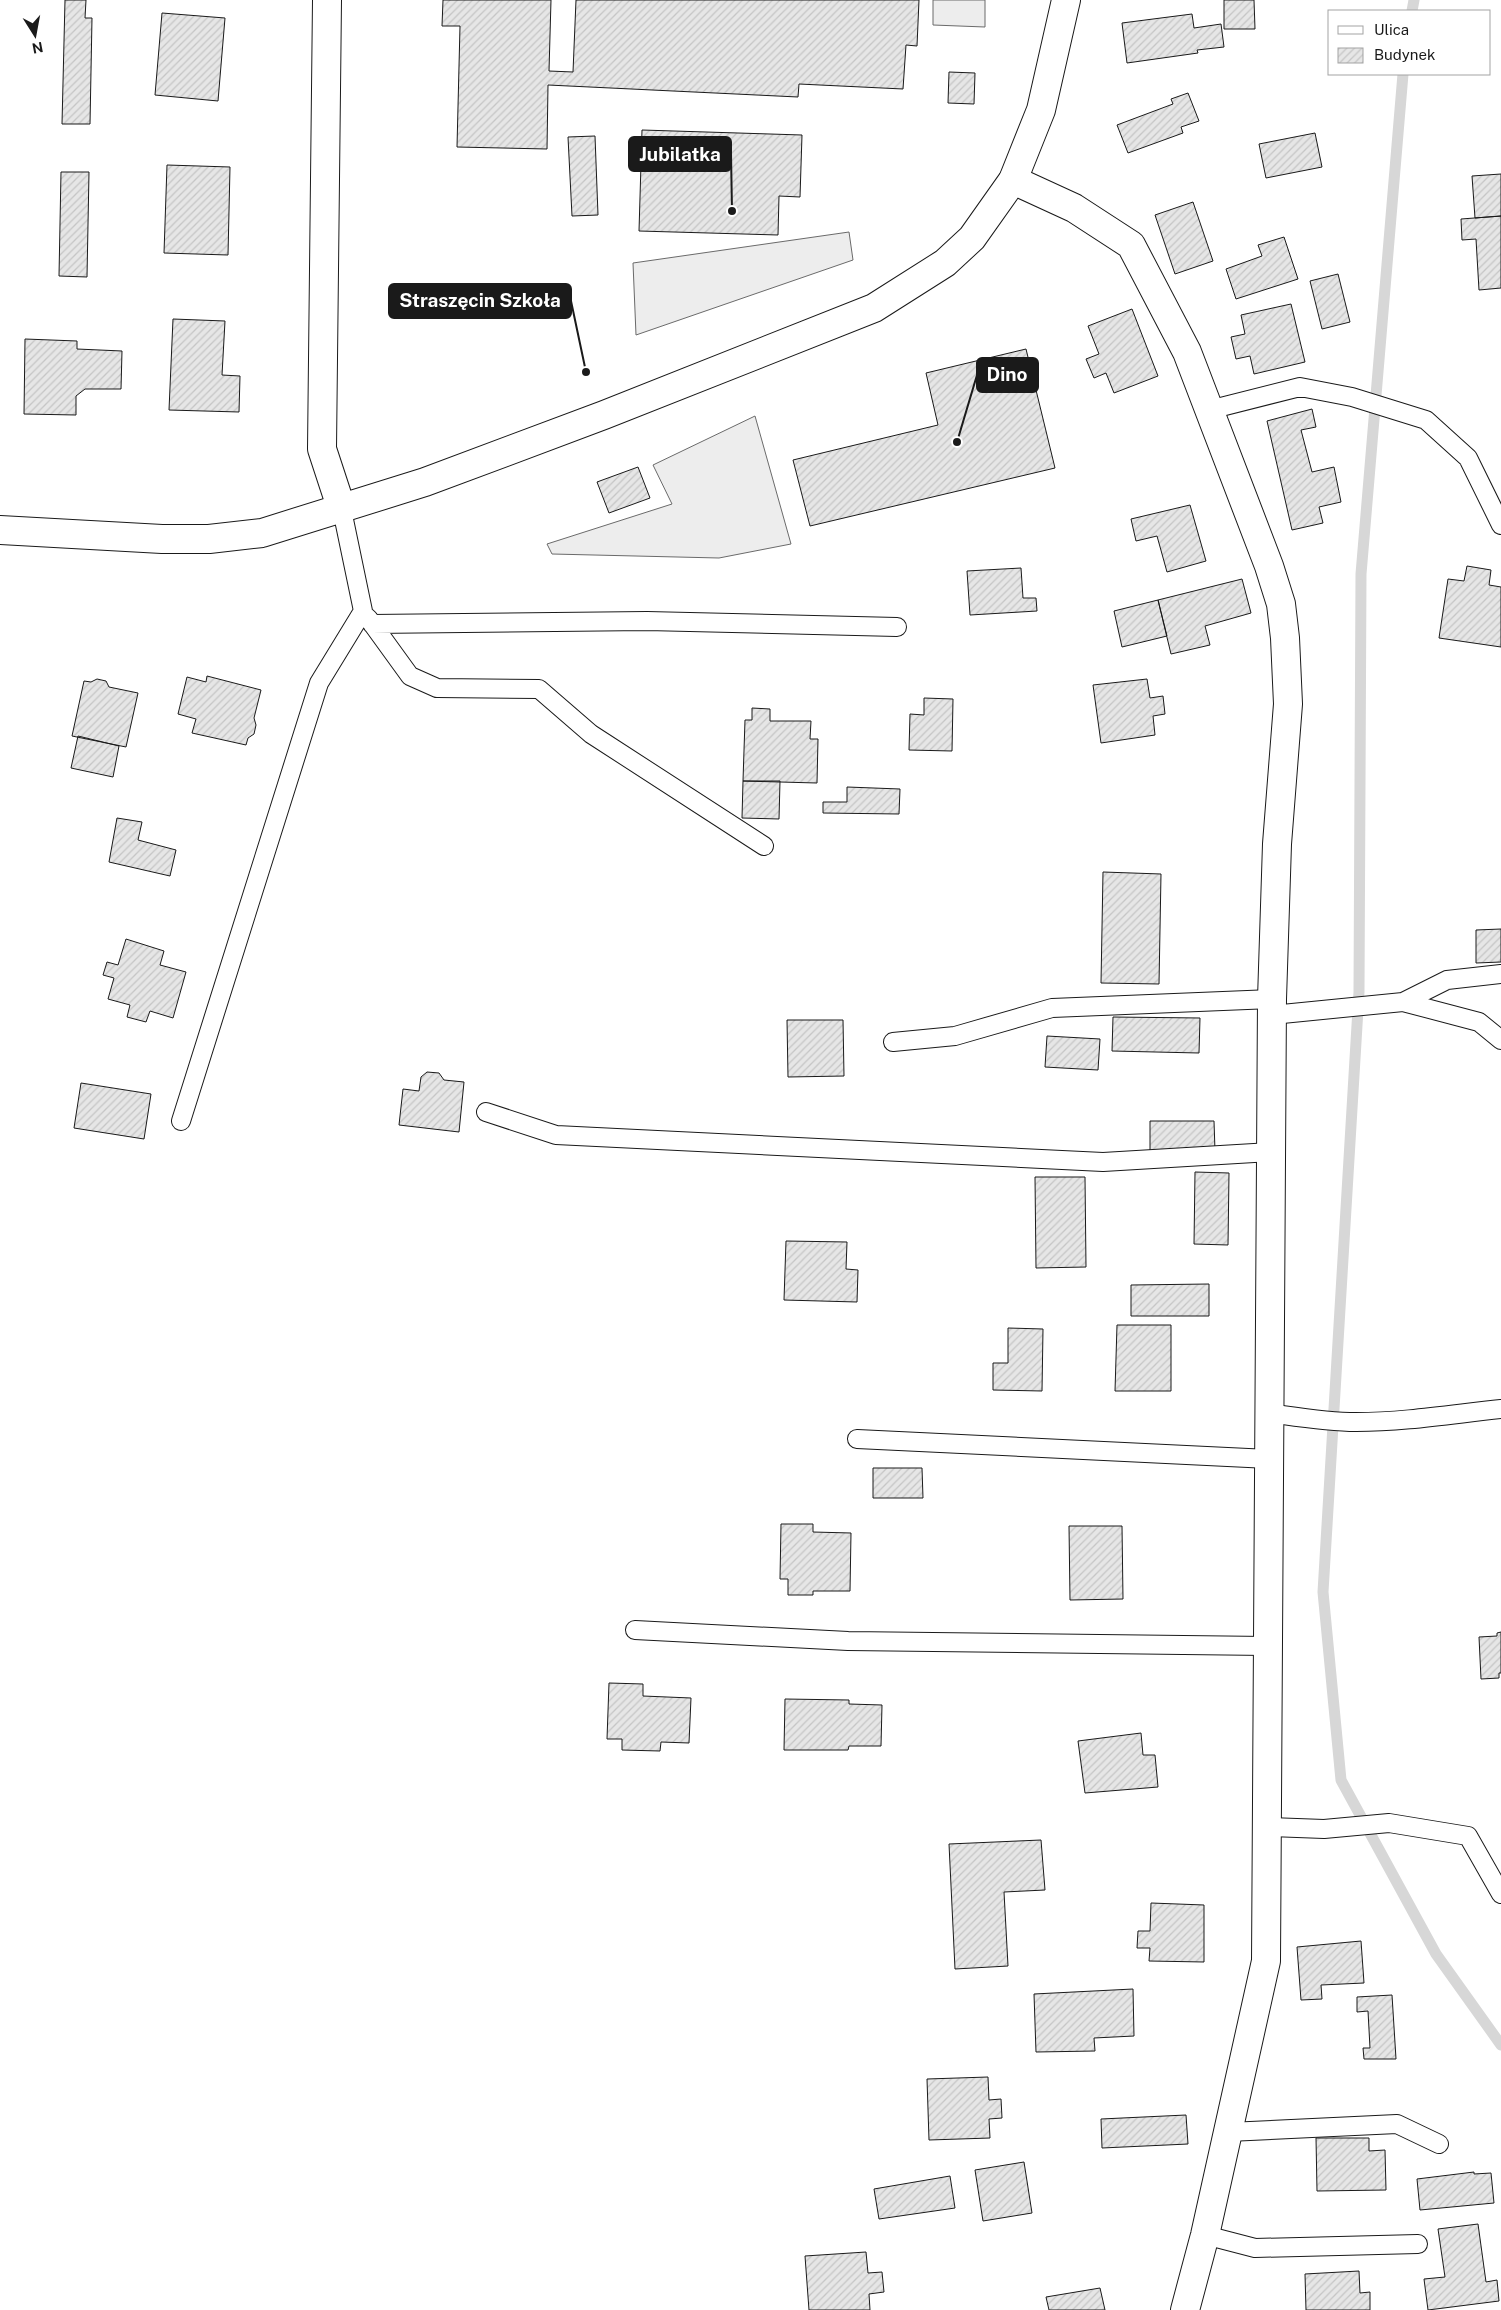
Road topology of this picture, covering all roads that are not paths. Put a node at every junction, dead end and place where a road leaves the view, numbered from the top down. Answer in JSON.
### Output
{"nodes":[{"id":1,"x":326,"y":0,"type":"edge"},
{"id":2,"x":1066,"y":0,"type":"edge"},
{"id":3,"x":1014,"y":180,"type":"junction"},
{"id":4,"x":1210,"y":410,"type":"junction"},
{"id":5,"x":342,"y":510,"type":"junction"},
{"id":6,"x":1501,"y":524,"type":"edge"},
{"id":7,"x":0,"y":530,"type":"edge"},
{"id":8,"x":368,"y":618,"type":"junction"},
{"id":9,"x":897,"y":627,"type":"dead end"},
{"id":10,"x":764,"y":846,"type":"dead end"},
{"id":11,"x":1501,"y":974,"type":"edge"},
{"id":12,"x":1396,"y":1003,"type":"junction"},
{"id":13,"x":1272,"y":1007,"type":"junction"},
{"id":14,"x":1501,"y":1040,"type":"edge"},
{"id":15,"x":893,"y":1042,"type":"dead end"},
{"id":16,"x":486,"y":1112,"type":"dead end"},
{"id":17,"x":181,"y":1122,"type":"dead end"},
{"id":18,"x":1271,"y":1152,"type":"junction"},
{"id":19,"x":1501,"y":1409,"type":"edge"},
{"id":20,"x":1269,"y":1414,"type":"junction"},
{"id":21,"x":857,"y":1439,"type":"dead end"},
{"id":22,"x":1268,"y":1459,"type":"junction"},
{"id":23,"x":635,"y":1630,"type":"dead end"},
{"id":24,"x":1268,"y":1646,"type":"junction"},
{"id":25,"x":1267,"y":1827,"type":"junction"},
{"id":26,"x":1501,"y":1894,"type":"edge"},
{"id":27,"x":1228,"y":2132,"type":"junction"},
{"id":28,"x":1439,"y":2144,"type":"dead end"},
{"id":29,"x":1205,"y":2235,"type":"junction"},
{"id":30,"x":1418,"y":2244,"type":"dead end"},
{"id":31,"x":1185,"y":2310,"type":"edge"}],
"edges":[{"from":1,"to":5,"type":"street"},
{"from":2,"to":3,"type":"street"},
{"from":3,"to":4,"type":"street"},
{"from":3,"to":5,"type":"street"},
{"from":4,"to":6,"type":"lane"},
{"from":4,"to":13,"type":"street"},
{"from":5,"to":7,"type":"street"},
{"from":5,"to":8,"type":"lane"},
{"from":8,"to":9,"type":"lane"},
{"from":8,"to":10,"type":"lane"},
{"from":8,"to":17,"type":"lane"},
{"from":11,"to":12,"type":"lane"},
{"from":12,"to":13,"type":"lane"},
{"from":12,"to":14,"type":"lane"},
{"from":13,"to":15,"type":"lane"},
{"from":13,"to":18,"type":"street"},
{"from":16,"to":18,"type":"lane"},
{"from":18,"to":20,"type":"street"},
{"from":19,"to":20,"type":"lane"},
{"from":20,"to":22,"type":"street"},
{"from":21,"to":22,"type":"lane"},
{"from":22,"to":24,"type":"street"},
{"from":23,"to":24,"type":"lane"},
{"from":24,"to":25,"type":"street"},
{"from":25,"to":26,"type":"lane"},
{"from":25,"to":27,"type":"street"},
{"from":27,"to":28,"type":"lane"},
{"from":27,"to":29,"type":"street"},
{"from":29,"to":30,"type":"lane"},
{"from":29,"to":31,"type":"street"}]}
